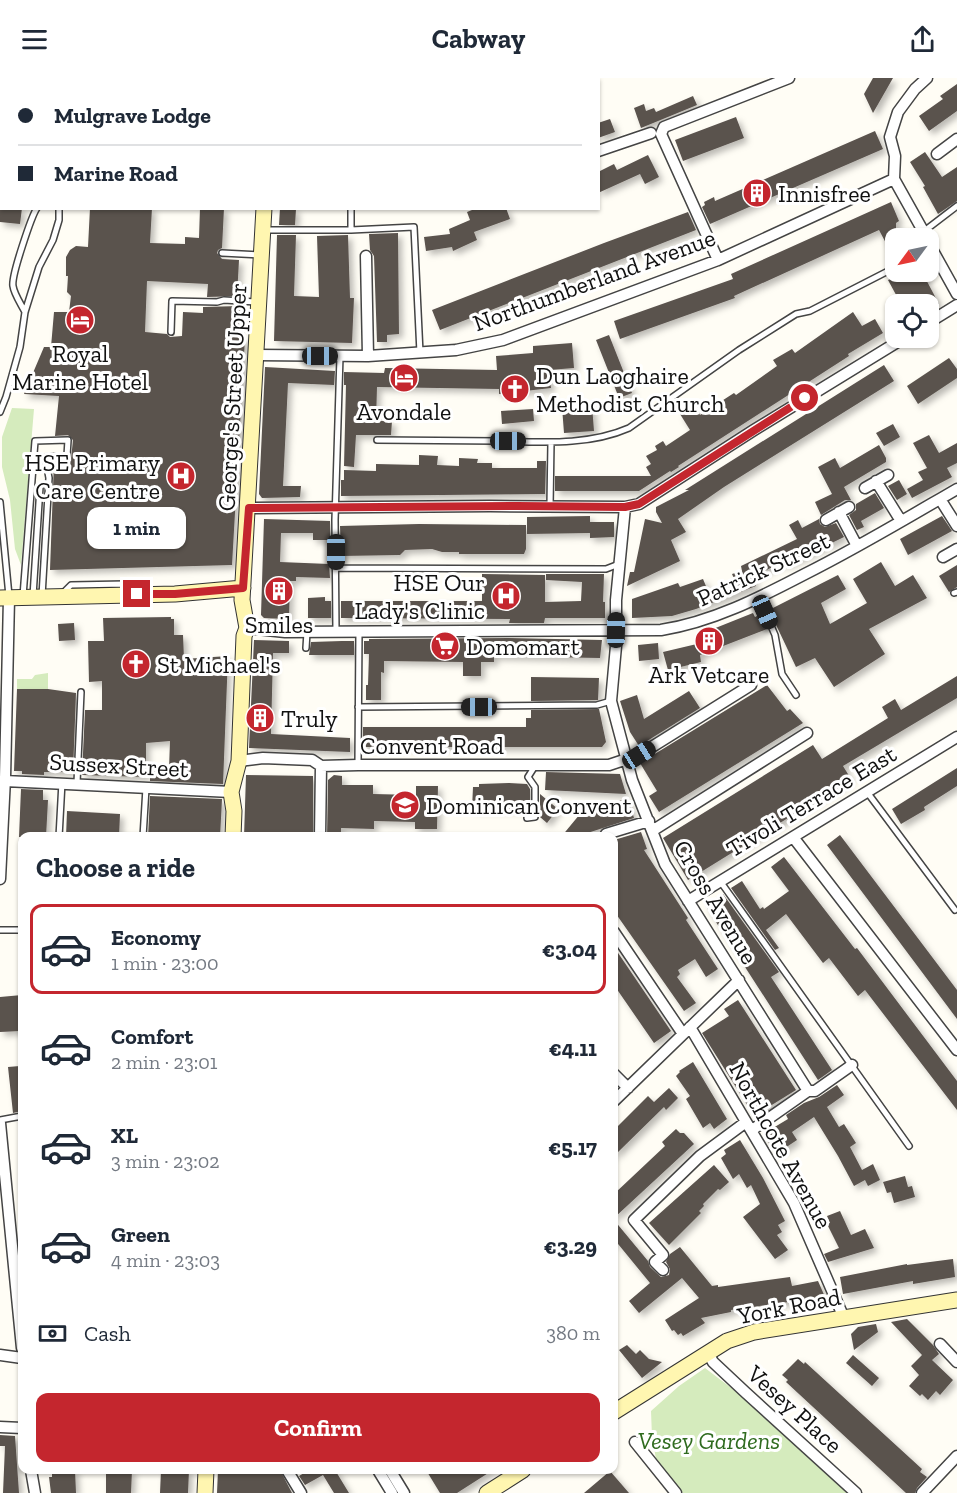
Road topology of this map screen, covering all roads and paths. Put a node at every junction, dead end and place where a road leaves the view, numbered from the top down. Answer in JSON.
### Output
{"nodes":[{"id":1,"x":789,"y":78,"type":"edge"},
{"id":2,"x":927,"y":78,"type":"edge"},
{"id":3,"x":651,"y":133,"type":"dead end"},
{"id":4,"x":957,"y":139,"type":"edge"},
{"id":5,"x":600,"y":150,"type":"edge"},
{"id":6,"x":937,"y":154,"type":"dead end"},
{"id":7,"x":894,"y":179,"type":"junction"},
{"id":8,"x":957,"y":206,"type":"edge"},
{"id":9,"x":36,"y":210,"type":"edge"},
{"id":10,"x":59,"y":210,"type":"edge"},
{"id":11,"x":264,"y":210,"type":"edge"},
{"id":12,"x":351,"y":210,"type":"edge"},
{"id":13,"x":920,"y":228,"type":"edge"},
{"id":14,"x":939,"y":228,"type":"edge"},
{"id":15,"x":264,"y":230,"type":"junction"},
{"id":16,"x":351,"y":230,"type":"junction"},
{"id":17,"x":222,"y":253,"type":"dead end"},
{"id":18,"x":262,"y":255,"type":"junction"},
{"id":19,"x":366,"y":256,"type":"dead end"},
{"id":20,"x":718,"y":260,"type":"junction"},
{"id":21,"x":939,"y":262,"type":"edge"},
{"id":22,"x":885,"y":273,"type":"edge"},
{"id":23,"x":957,"y":294,"type":"edge"},
{"id":24,"x":260,"y":302,"type":"junction"},
{"id":25,"x":957,"y":305,"type":"edge"},
{"id":26,"x":25,"y":312,"type":"junction"},
{"id":27,"x":939,"y":316,"type":"edge"},
{"id":28,"x":171,"y":332,"type":"dead end"},
{"id":29,"x":888,"y":348,"type":"edge"},
{"id":30,"x":420,"y":353,"type":"junction"},
{"id":31,"x":257,"y":355,"type":"junction"},
{"id":32,"x":340,"y":356,"type":"junction"},
{"id":33,"x":368,"y":357,"type":"junction"},
{"id":34,"x":0,"y":412,"type":"edge"},
{"id":35,"x":377,"y":440,"type":"dead end"},
{"id":36,"x":551,"y":442,"type":"junction"},
{"id":37,"x":888,"y":474,"type":"dead end"},
{"id":38,"x":876,"y":482,"type":"junction"},
{"id":39,"x":40,"y":487,"type":"dead end"},
{"id":40,"x":865,"y":488,"type":"dead end"},
{"id":41,"x":957,"y":489,"type":"edge"},
{"id":42,"x":940,"y":499,"type":"junction"},
{"id":43,"x":0,"y":502,"type":"edge"},
{"id":44,"x":550,"y":506,"type":"junction"},
{"id":45,"x":625,"y":507,"type":"junction"},
{"id":46,"x":249,"y":508,"type":"junction"},
{"id":47,"x":336,"y":508,"type":"junction"},
{"id":48,"x":826,"y":520,"type":"dead end"},
{"id":49,"x":901,"y":521,"type":"junction"},
{"id":50,"x":957,"y":526,"type":"edge"},
{"id":51,"x":857,"y":546,"type":"junction"},
{"id":52,"x":957,"y":549,"type":"edge"},
{"id":53,"x":943,"y":556,"type":"dead end"},
{"id":54,"x":621,"y":563,"type":"junction"},
{"id":55,"x":336,"y":568,"type":"junction"},
{"id":56,"x":243,"y":588,"type":"junction"},
{"id":57,"x":21,"y":598,"type":"edge"},
{"id":58,"x":759,"y":598,"type":"junction"},
{"id":59,"x":247,"y":628,"type":"junction"},
{"id":60,"x":616,"y":630,"type":"junction"},
{"id":61,"x":336,"y":631,"type":"junction"},
{"id":62,"x":359,"y":631,"type":"junction"},
{"id":63,"x":307,"y":632,"type":"junction"},
{"id":64,"x":306,"y":648,"type":"dead end"},
{"id":65,"x":751,"y":685,"type":"dead end"},
{"id":66,"x":81,"y":692,"type":"dead end"},
{"id":67,"x":796,"y":695,"type":"dead end"},
{"id":68,"x":611,"y":700,"type":"junction"},
{"id":69,"x":358,"y":707,"type":"junction"},
{"id":70,"x":3,"y":712,"type":"edge"},
{"id":71,"x":807,"y":733,"type":"dead end"},
{"id":72,"x":957,"y":736,"type":"edge"},
{"id":73,"x":627,"y":760,"type":"junction"},
{"id":74,"x":239,"y":761,"type":"junction"},
{"id":75,"x":358,"y":765,"type":"junction"},
{"id":76,"x":321,"y":766,"type":"junction"},
{"id":77,"x":535,"y":766,"type":"junction"},
{"id":78,"x":5,"y":781,"type":"junction"},
{"id":79,"x":62,"y":782,"type":"junction"},
{"id":80,"x":77,"y":783,"type":"junction"},
{"id":81,"x":150,"y":787,"type":"junction"},
{"id":82,"x":231,"y":792,"type":"junction"},
{"id":83,"x":867,"y":792,"type":"junction"},
{"id":84,"x":527,"y":818,"type":"dead end"},
{"id":85,"x":650,"y":826,"type":"junction"},
{"id":86,"x":59,"y":832,"type":"edge"},
{"id":87,"x":144,"y":832,"type":"edge"},
{"id":88,"x":232,"y":832,"type":"edge"},
{"id":89,"x":320,"y":832,"type":"edge"},
{"id":90,"x":617,"y":832,"type":"edge"},
{"id":91,"x":793,"y":837,"type":"junction"},
{"id":92,"x":0,"y":879,"type":"edge"},
{"id":93,"x":720,"y":881,"type":"junction"},
{"id":94,"x":687,"y":901,"type":"junction"},
{"id":95,"x":955,"y":910,"type":"dead end"},
{"id":96,"x":0,"y":930,"type":"edge"},
{"id":97,"x":18,"y":930,"type":"edge"},
{"id":98,"x":618,"y":937,"type":"edge"},
{"id":99,"x":739,"y":980,"type":"junction"},
{"id":100,"x":687,"y":1031,"type":"junction"},
{"id":101,"x":957,"y":1050,"type":"edge"},
{"id":102,"x":852,"y":1065,"type":"junction"},
{"id":103,"x":618,"y":1078,"type":"edge"},
{"id":104,"x":628,"y":1088,"type":"junction"},
{"id":105,"x":808,"y":1091,"type":"junction"},
{"id":106,"x":618,"y":1097,"type":"edge"},
{"id":107,"x":18,"y":1117,"type":"edge"},
{"id":108,"x":0,"y":1121,"type":"edge"},
{"id":109,"x":749,"y":1126,"type":"junction"},
{"id":110,"x":909,"y":1146,"type":"dead end"},
{"id":111,"x":4,"y":1188,"type":"edge"},
{"id":112,"x":18,"y":1261,"type":"edge"},
{"id":113,"x":663,"y":1270,"type":"dead end"},
{"id":114,"x":957,"y":1300,"type":"edge"},
{"id":115,"x":844,"y":1318,"type":"junction"},
{"id":116,"x":940,"y":1344,"type":"dead end"},
{"id":117,"x":708,"y":1353,"type":"junction"},
{"id":118,"x":0,"y":1355,"type":"edge"},
{"id":119,"x":18,"y":1357,"type":"edge"},
{"id":120,"x":957,"y":1362,"type":"edge"},
{"id":121,"x":618,"y":1409,"type":"edge"},
{"id":122,"x":0,"y":1427,"type":"edge"},
{"id":123,"x":18,"y":1428,"type":"edge"},
{"id":124,"x":635,"y":1442,"type":"dead end"},
{"id":125,"x":957,"y":1456,"type":"edge"},
{"id":126,"x":32,"y":1474,"type":"edge"},
{"id":127,"x":206,"y":1474,"type":"edge"},
{"id":128,"x":289,"y":1474,"type":"edge"},
{"id":129,"x":380,"y":1474,"type":"edge"},
{"id":130,"x":392,"y":1474,"type":"edge"},
{"id":131,"x":517,"y":1474,"type":"edge"},
{"id":132,"x":35,"y":1493,"type":"edge"},
{"id":133,"x":205,"y":1493,"type":"edge"},
{"id":134,"x":301,"y":1493,"type":"edge"},
{"id":135,"x":392,"y":1493,"type":"edge"},
{"id":136,"x":404,"y":1493,"type":"edge"},
{"id":137,"x":488,"y":1493,"type":"edge"},
{"id":138,"x":676,"y":1493,"type":"edge"},
{"id":139,"x":856,"y":1493,"type":"edge"},
{"id":140,"x":922,"y":1493,"type":"edge"}],
"edges":[{"from":1,"to":20,"type":"street"},
{"from":2,"to":7,"type":"street"},
{"from":3,"to":5,"type":"street"},
{"from":4,"to":6,"type":"street"},
{"from":7,"to":13,"type":"street"},
{"from":7,"to":20,"type":"street","name":"Northumberland Avenue"},
{"from":8,"to":14,"type":"lane"},
{"from":9,"to":26,"type":"lane"},
{"from":10,"to":26,"type":"lane"},
{"from":11,"to":15,"type":"main road","name":"George's Street Upper"},
{"from":12,"to":16,"type":"lane"},
{"from":15,"to":16,"type":"lane"},
{"from":15,"to":18,"type":"main road","name":"George's Street Upper"},
{"from":16,"to":30,"type":"lane"},
{"from":17,"to":18,"type":"lane"},
{"from":18,"to":24,"type":"main road","name":"George's Street Upper"},
{"from":19,"to":33,"type":"street"},
{"from":20,"to":30,"type":"street","name":"Northumberland Avenue"},
{"from":21,"to":23,"type":"street"},
{"from":22,"to":36,"type":"lane"},
{"from":24,"to":28,"type":"lane"},
{"from":24,"to":31,"type":"main road","name":"George's Street Upper"},
{"from":25,"to":27,"type":"street"},
{"from":26,"to":34,"type":"lane"},
{"from":29,"to":45,"type":"street"},
{"from":30,"to":33,"type":"street","name":"Northumberland Avenue"},
{"from":31,"to":32,"type":"street","name":"Northumberland Avenue"},
{"from":31,"to":46,"type":"main road","name":"George's Street Upper"},
{"from":32,"to":33,"type":"street","name":"Northumberland Avenue"},
{"from":32,"to":47,"type":"lane"},
{"from":35,"to":36,"type":"lane"},
{"from":36,"to":44,"type":"lane"},
{"from":37,"to":38,"type":"street"},
{"from":38,"to":40,"type":"street"},
{"from":38,"to":49,"type":"street"},
{"from":39,"to":57,"type":"lane"},
{"from":41,"to":42,"type":"street","name":"Patrick Street"},
{"from":42,"to":49,"type":"street","name":"Patrick Street"},
{"from":42,"to":50,"type":"street"},
{"from":43,"to":57,"type":"lane"},
{"from":44,"to":45,"type":"street"},
{"from":44,"to":47,"type":"street"},
{"from":45,"to":54,"type":"street","name":"Cross Avenue"},
{"from":46,"to":47,"type":"street"},
{"from":46,"to":56,"type":"main road","name":"George's Street Upper"},
{"from":47,"to":55,"type":"lane"},
{"from":48,"to":51,"type":"street"},
{"from":49,"to":51,"type":"street","name":"Patrick Street"},
{"from":51,"to":58,"type":"street","name":"Patrick Street"},
{"from":52,"to":53,"type":"street"},
{"from":54,"to":55,"type":"lane"},
{"from":54,"to":60,"type":"street","name":"Cross Avenue"},
{"from":55,"to":61,"type":"lane"},
{"from":56,"to":57,"type":"main road"},
{"from":56,"to":59,"type":"main road","name":"George's Street Upper"},
{"from":57,"to":57,"type":"lane"},
{"from":57,"to":70,"type":"street"},
{"from":58,"to":60,"type":"street","name":"Patrick Street"},
{"from":58,"to":67,"type":"lane"},
{"from":59,"to":63,"type":"street","name":"Patrick Street"},
{"from":59,"to":74,"type":"main road","name":"George's Street Upper"},
{"from":60,"to":62,"type":"street","name":"Patrick Street"},
{"from":60,"to":68,"type":"street","name":"Cross Avenue"},
{"from":61,"to":62,"type":"street","name":"Patrick Street"},
{"from":61,"to":63,"type":"street","name":"Patrick Street"},
{"from":62,"to":69,"type":"lane"},
{"from":63,"to":64,"type":"lane"},
{"from":65,"to":73,"type":"street"},
{"from":66,"to":80,"type":"lane"},
{"from":68,"to":69,"type":"lane"},
{"from":68,"to":73,"type":"street","name":"Cross Avenue"},
{"from":69,"to":75,"type":"lane"},
{"from":70,"to":78,"type":"street"},
{"from":71,"to":85,"type":"street"},
{"from":72,"to":83,"type":"street","name":"Tivoli Terrace East"},
{"from":73,"to":77,"type":"street","name":"Convent Road"},
{"from":73,"to":85,"type":"street","name":"Cross Avenue"},
{"from":74,"to":76,"type":"street","name":"Convent Road"},
{"from":74,"to":82,"type":"main road","name":"George's Street Upper"},
{"from":75,"to":76,"type":"street","name":"Convent Road"},
{"from":75,"to":77,"type":"street","name":"Convent Road"},
{"from":76,"to":89,"type":"street"},
{"from":77,"to":84,"type":"lane"},
{"from":78,"to":79,"type":"street","name":"Sussex Street"},
{"from":78,"to":92,"type":"street"},
{"from":79,"to":80,"type":"street","name":"Sussex Street"},
{"from":79,"to":86,"type":"lane"},
{"from":80,"to":81,"type":"street","name":"Sussex Street"},
{"from":81,"to":82,"type":"street","name":"Sussex Street"},
{"from":81,"to":87,"type":"lane"},
{"from":82,"to":88,"type":"main road","name":"George's Street Upper"},
{"from":83,"to":91,"type":"street","name":"Tivoli Terrace East"},
{"from":83,"to":95,"type":"lane"},
{"from":85,"to":90,"type":"street"},
{"from":85,"to":94,"type":"street","name":"Cross Avenue"},
{"from":91,"to":93,"type":"street","name":"Tivoli Terrace East"},
{"from":91,"to":101,"type":"street"},
{"from":93,"to":94,"type":"street","name":"Tivoli Terrace East"},
{"from":93,"to":102,"type":"lane"},
{"from":94,"to":99,"type":"street","name":"Cross Avenue"},
{"from":96,"to":97,"type":"lane"},
{"from":98,"to":100,"type":"street","name":"Northcote Avenue"},
{"from":99,"to":100,"type":"street"},
{"from":99,"to":105,"type":"street","name":"Cross Avenue"},
{"from":100,"to":104,"type":"street"},
{"from":100,"to":109,"type":"street","name":"Northcote Avenue"},
{"from":102,"to":105,"type":"street"},
{"from":102,"to":110,"type":"lane"},
{"from":103,"to":104,"type":"street"},
{"from":104,"to":106,"type":"street"},
{"from":105,"to":109,"type":"street"},
{"from":107,"to":108,"type":"lane"},
{"from":108,"to":111,"type":"street"},
{"from":109,"to":113,"type":"street"},
{"from":109,"to":115,"type":"street","name":"Northcote Avenue"},
{"from":111,"to":112,"type":"street"},
{"from":114,"to":115,"type":"main road","name":"York Road"},
{"from":115,"to":117,"type":"main road","name":"York Road"},
{"from":116,"to":120,"type":"street"},
{"from":117,"to":121,"type":"main road","name":"York Road"},
{"from":117,"to":139,"type":"street","name":"Vesey Place"},
{"from":118,"to":119,"type":"street"},
{"from":122,"to":123,"type":"street"},
{"from":124,"to":138,"type":"street"},
{"from":125,"to":140,"type":"street"},
{"from":126,"to":132,"type":"street"},
{"from":127,"to":133,"type":"main road"},
{"from":128,"to":134,"type":"street"},
{"from":129,"to":135,"type":"street"},
{"from":130,"to":136,"type":"street"},
{"from":131,"to":137,"type":"main road"}]}
